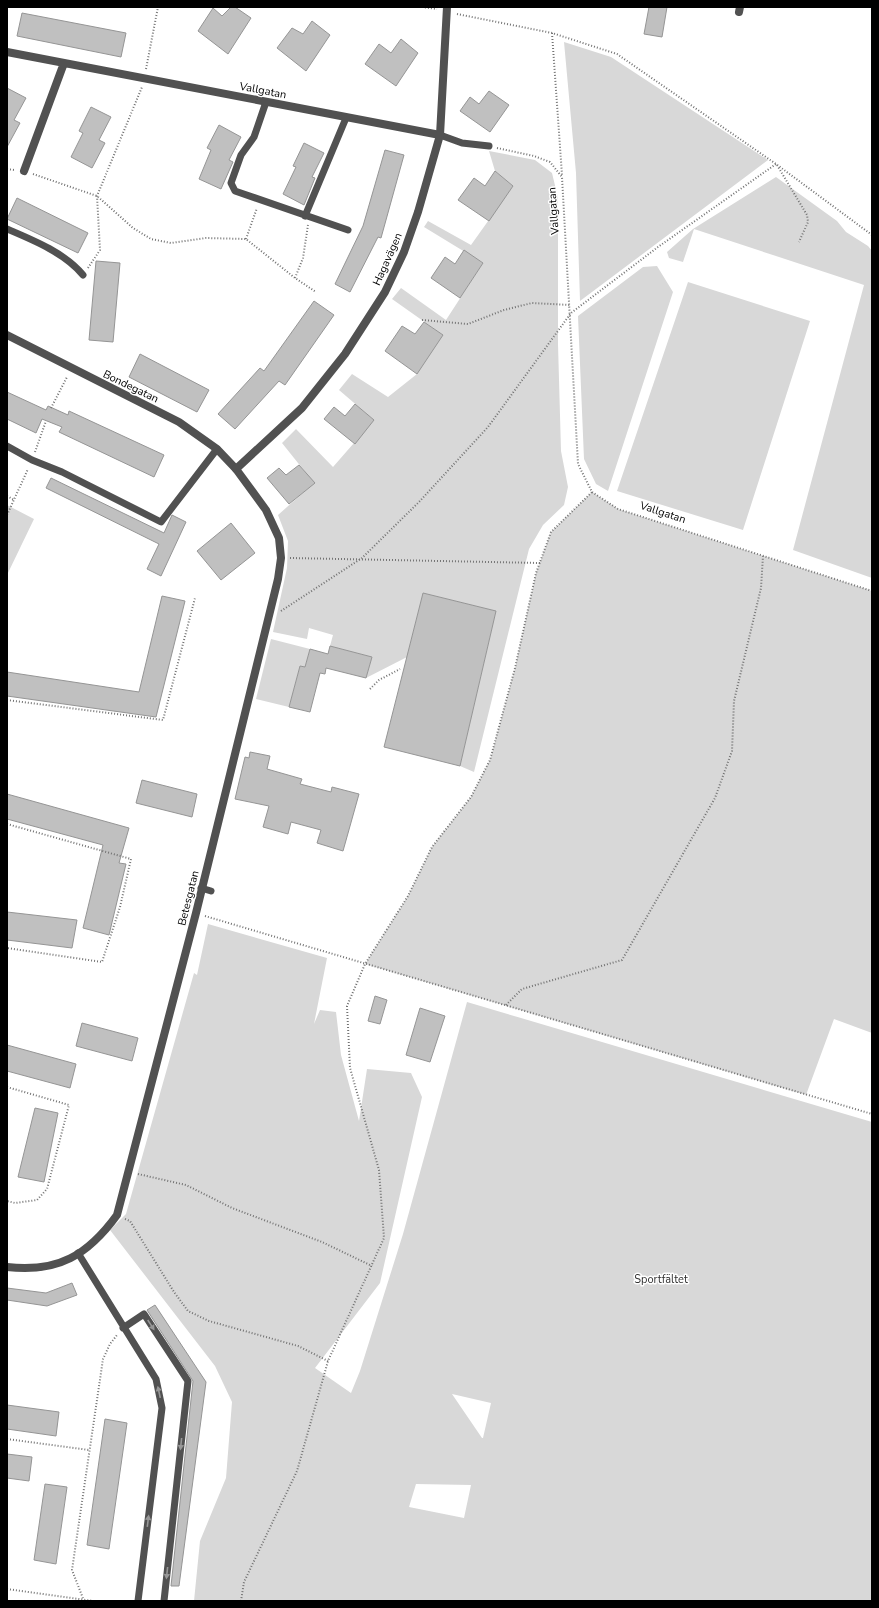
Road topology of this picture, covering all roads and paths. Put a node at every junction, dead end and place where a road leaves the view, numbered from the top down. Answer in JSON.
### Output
{"nodes":[{"id":1,"x":158,"y":7,"type":"edge"},
{"id":2,"x":422,"y":7,"type":"edge"},
{"id":3,"x":447,"y":9,"type":"edge"},
{"id":4,"x":552,"y":33,"type":"junction"},
{"id":5,"x":7,"y":52,"type":"edge"},
{"id":6,"x":64,"y":63,"type":"junction"},
{"id":7,"x":144,"y":78,"type":"junction"},
{"id":8,"x":266,"y":102,"type":"junction"},
{"id":9,"x":346,"y":118,"type":"junction"},
{"id":10,"x":440,"y":135,"type":"junction"},
{"id":11,"x":489,"y":146,"type":"joint"},
{"id":12,"x":776,"y":164,"type":"junction"},
{"id":13,"x":24,"y":171,"type":"joint"},
{"id":14,"x":562,"y":177,"type":"junction"},
{"id":15,"x":97,"y":196,"type":"junction"},
{"id":16,"x":260,"y":200,"type":"junction"},
{"id":17,"x":307,"y":217,"type":"junction"},
{"id":18,"x":7,"y":229,"type":"edge"},
{"id":19,"x":348,"y":230,"type":"dead end"},
{"id":20,"x":872,"y":235,"type":"edge"},
{"id":21,"x":246,"y":239,"type":"junction"},
{"id":22,"x":799,"y":242,"type":"dead end"},
{"id":23,"x":83,"y":275,"type":"joint"},
{"id":24,"x":295,"y":278,"type":"junction"},
{"id":25,"x":316,"y":292,"type":"dead end"},
{"id":26,"x":570,"y":305,"type":"junction"},
{"id":27,"x":571,"y":313,"type":"junction"},
{"id":28,"x":422,"y":320,"type":"dead end"},
{"id":29,"x":7,"y":335,"type":"edge"},
{"id":30,"x":72,"y":368,"type":"junction"},
{"id":31,"x":51,"y":408,"type":"dead end"},
{"id":32,"x":7,"y":446,"type":"edge"},
{"id":33,"x":217,"y":449,"type":"junction"},
{"id":34,"x":236,"y":469,"type":"junction"},
{"id":35,"x":592,"y":492,"type":"junction"},
{"id":36,"x":7,"y":496,"type":"edge"},
{"id":37,"x":14,"y":500,"type":"dead end"},
{"id":38,"x":764,"y":556,"type":"junction"},
{"id":39,"x":281,"y":558,"type":"junction"},
{"id":40,"x":362,"y":558,"type":"junction"},
{"id":41,"x":540,"y":563,"type":"junction"},
{"id":42,"x":872,"y":591,"type":"edge"},
{"id":43,"x":196,"y":598,"type":"dead end"},
{"id":44,"x":268,"y":620,"type":"junction"},
{"id":45,"x":400,"y":669,"type":"dead end"},
{"id":46,"x":370,"y":689,"type":"dead end"},
{"id":47,"x":7,"y":700,"type":"edge"},
{"id":48,"x":7,"y":824,"type":"edge"},
{"id":49,"x":202,"y":888,"type":"junction"},
{"id":50,"x":211,"y":891,"type":"dead end"},
{"id":51,"x":196,"y":913,"type":"junction"},
{"id":52,"x":7,"y":948,"type":"edge"},
{"id":53,"x":365,"y":964,"type":"junction"},
{"id":54,"x":506,"y":1006,"type":"junction"},
{"id":55,"x":7,"y":1087,"type":"edge"},
{"id":56,"x":872,"y":1114,"type":"edge"},
{"id":57,"x":128,"y":1172,"type":"junction"},
{"id":58,"x":7,"y":1201,"type":"edge"},
{"id":59,"x":117,"y":1215,"type":"junction"},
{"id":60,"x":78,"y":1253,"type":"junction"},
{"id":61,"x":372,"y":1266,"type":"junction"},
{"id":62,"x":7,"y":1267,"type":"edge"},
{"id":63,"x":123,"y":1328,"type":"junction"},
{"id":64,"x":328,"y":1361,"type":"junction"},
{"id":65,"x":7,"y":1439,"type":"edge"},
{"id":66,"x":89,"y":1450,"type":"junction"},
{"id":67,"x":7,"y":1589,"type":"edge"},
{"id":68,"x":84,"y":1600,"type":"edge"},
{"id":69,"x":93,"y":1601,"type":"edge"},
{"id":70,"x":138,"y":1601,"type":"edge"},
{"id":71,"x":164,"y":1601,"type":"edge"},
{"id":72,"x":241,"y":1601,"type":"edge"}],
"edges":[{"from":1,"to":7,"type":"path"},
{"from":2,"to":3,"type":"path"},
{"from":3,"to":4,"type":"path"},
{"from":3,"to":10,"type":"street","name":"Hagavägen"},
{"from":4,"to":12,"type":"path"},
{"from":4,"to":14,"type":"path"},
{"from":5,"to":6,"type":"street","name":"Vallgatan"},
{"from":6,"to":7,"type":"street","name":"Vallgatan"},
{"from":6,"to":13,"type":"street"},
{"from":7,"to":8,"type":"street","name":"Vallgatan"},
{"from":7,"to":15,"type":"path"},
{"from":8,"to":9,"type":"street","name":"Vallgatan"},
{"from":8,"to":16,"type":"lane"},
{"from":9,"to":10,"type":"street","name":"Vallgatan"},
{"from":9,"to":17,"type":"lane"},
{"from":10,"to":11,"type":"lane","name":"Vallgatan"},
{"from":10,"to":34,"type":"street","name":"Hagavägen"},
{"from":11,"to":14,"type":"path","name":"Vallgatan"},
{"from":12,"to":20,"type":"path"},
{"from":12,"to":22,"type":"path"},
{"from":12,"to":27,"type":"path"},
{"from":13,"to":15,"type":"path"},
{"from":14,"to":26,"type":"path","name":"Vallgatan"},
{"from":15,"to":21,"type":"path"},
{"from":15,"to":23,"type":"path"},
{"from":16,"to":17,"type":"lane"},
{"from":16,"to":21,"type":"path"},
{"from":17,"to":19,"type":"lane"},
{"from":17,"to":24,"type":"path"},
{"from":18,"to":23,"type":"lane"},
{"from":21,"to":24,"type":"path"},
{"from":24,"to":25,"type":"path"},
{"from":26,"to":27,"type":"path","name":"Vallgatan"},
{"from":26,"to":28,"type":"path"},
{"from":27,"to":35,"type":"path","name":"Vallgatan"},
{"from":27,"to":40,"type":"path"},
{"from":29,"to":30,"type":"street","name":"Bondegatan"},
{"from":30,"to":31,"type":"path"},
{"from":30,"to":33,"type":"street","name":"Bondegatan"},
{"from":32,"to":33,"type":"lane"},
{"from":33,"to":34,"type":"street","name":"Bondegatan"},
{"from":34,"to":39,"type":"street","name":"Betesgatan"},
{"from":35,"to":38,"type":"path","name":"Vallgatan"},
{"from":35,"to":41,"type":"path"},
{"from":36,"to":37,"type":"path"},
{"from":38,"to":42,"type":"path","name":"Vallgatan"},
{"from":38,"to":54,"type":"path"},
{"from":39,"to":40,"type":"path"},
{"from":39,"to":44,"type":"street","name":"Betesgatan"},
{"from":40,"to":41,"type":"path"},
{"from":40,"to":44,"type":"path"},
{"from":41,"to":53,"type":"path"},
{"from":43,"to":47,"type":"path"},
{"from":44,"to":49,"type":"street","name":"Betesgatan"},
{"from":45,"to":46,"type":"path"},
{"from":48,"to":52,"type":"path"},
{"from":49,"to":50,"type":"lane"},
{"from":49,"to":51,"type":"street","name":"Betesgatan"},
{"from":51,"to":53,"type":"path"},
{"from":51,"to":57,"type":"street","name":"Betesgatan"},
{"from":53,"to":54,"type":"path"},
{"from":53,"to":61,"type":"path"},
{"from":54,"to":56,"type":"path"},
{"from":55,"to":58,"type":"path"},
{"from":57,"to":59,"type":"street","name":"Betesgatan"},
{"from":57,"to":61,"type":"path"},
{"from":59,"to":60,"type":"street","name":"Betesgatan"},
{"from":59,"to":64,"type":"path"},
{"from":60,"to":62,"type":"street","name":"Betesgatan"},
{"from":60,"to":63,"type":"lane"},
{"from":61,"to":64,"type":"path"},
{"from":63,"to":66,"type":"path"},
{"from":70,"to":63,"type":"lane","one_way":true},
{"from":63,"to":71,"type":"lane","one_way":true},
{"from":64,"to":72,"type":"path"},
{"from":65,"to":66,"type":"path"},
{"from":66,"to":68,"type":"path"},
{"from":67,"to":68,"type":"path"},
{"from":68,"to":69,"type":"path"}]}
